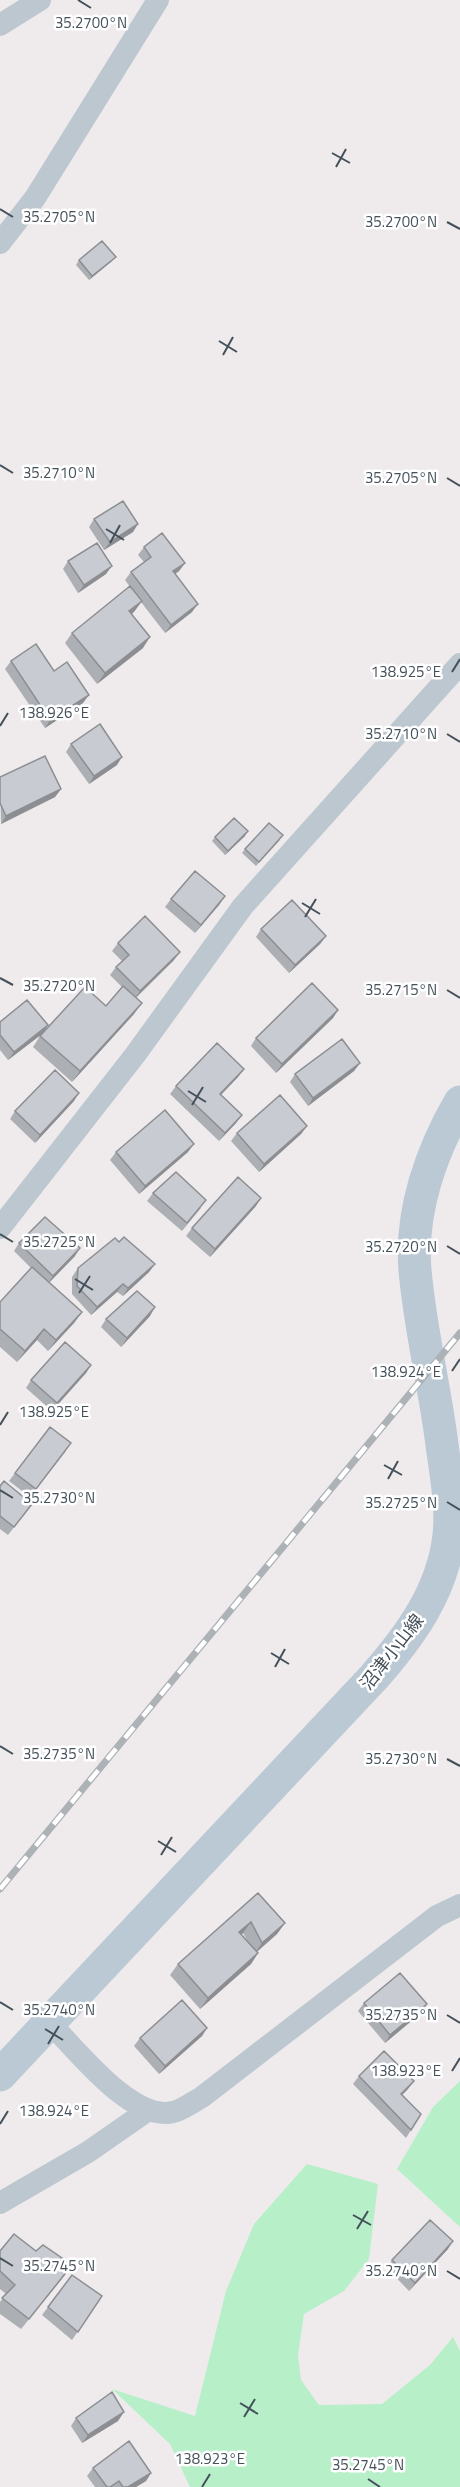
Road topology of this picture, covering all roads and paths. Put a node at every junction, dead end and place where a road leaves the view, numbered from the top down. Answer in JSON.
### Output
{"nodes":[{"id":1,"x":40,"y":0,"type":"edge"},
{"id":2,"x":158,"y":0,"type":"edge"},
{"id":3,"x":0,"y":25,"type":"edge"},
{"id":4,"x":0,"y":243,"type":"edge"},
{"id":5,"x":460,"y":664,"type":"edge"},
{"id":6,"x":460,"y":1102,"type":"edge"},
{"id":7,"x":0,"y":1228,"type":"edge"},
{"id":8,"x":460,"y":1905,"type":"edge"},
{"id":9,"x":50,"y":2023,"type":"junction"},
{"id":10,"x":0,"y":2075,"type":"edge"},
{"id":11,"x":147,"y":2111,"type":"junction"},
{"id":12,"x":0,"y":2203,"type":"edge"}],
"edges":[{"from":1,"to":3,"type":"street"},
{"from":2,"to":4,"type":"street"},
{"from":5,"to":7,"type":"street"},
{"from":6,"to":9,"type":"main road","name":"沼津小山線"},
{"from":8,"to":11,"type":"street"},
{"from":9,"to":10,"type":"main road","name":"沼津小山線"},
{"from":9,"to":11,"type":"street"},
{"from":11,"to":12,"type":"street"}]}
